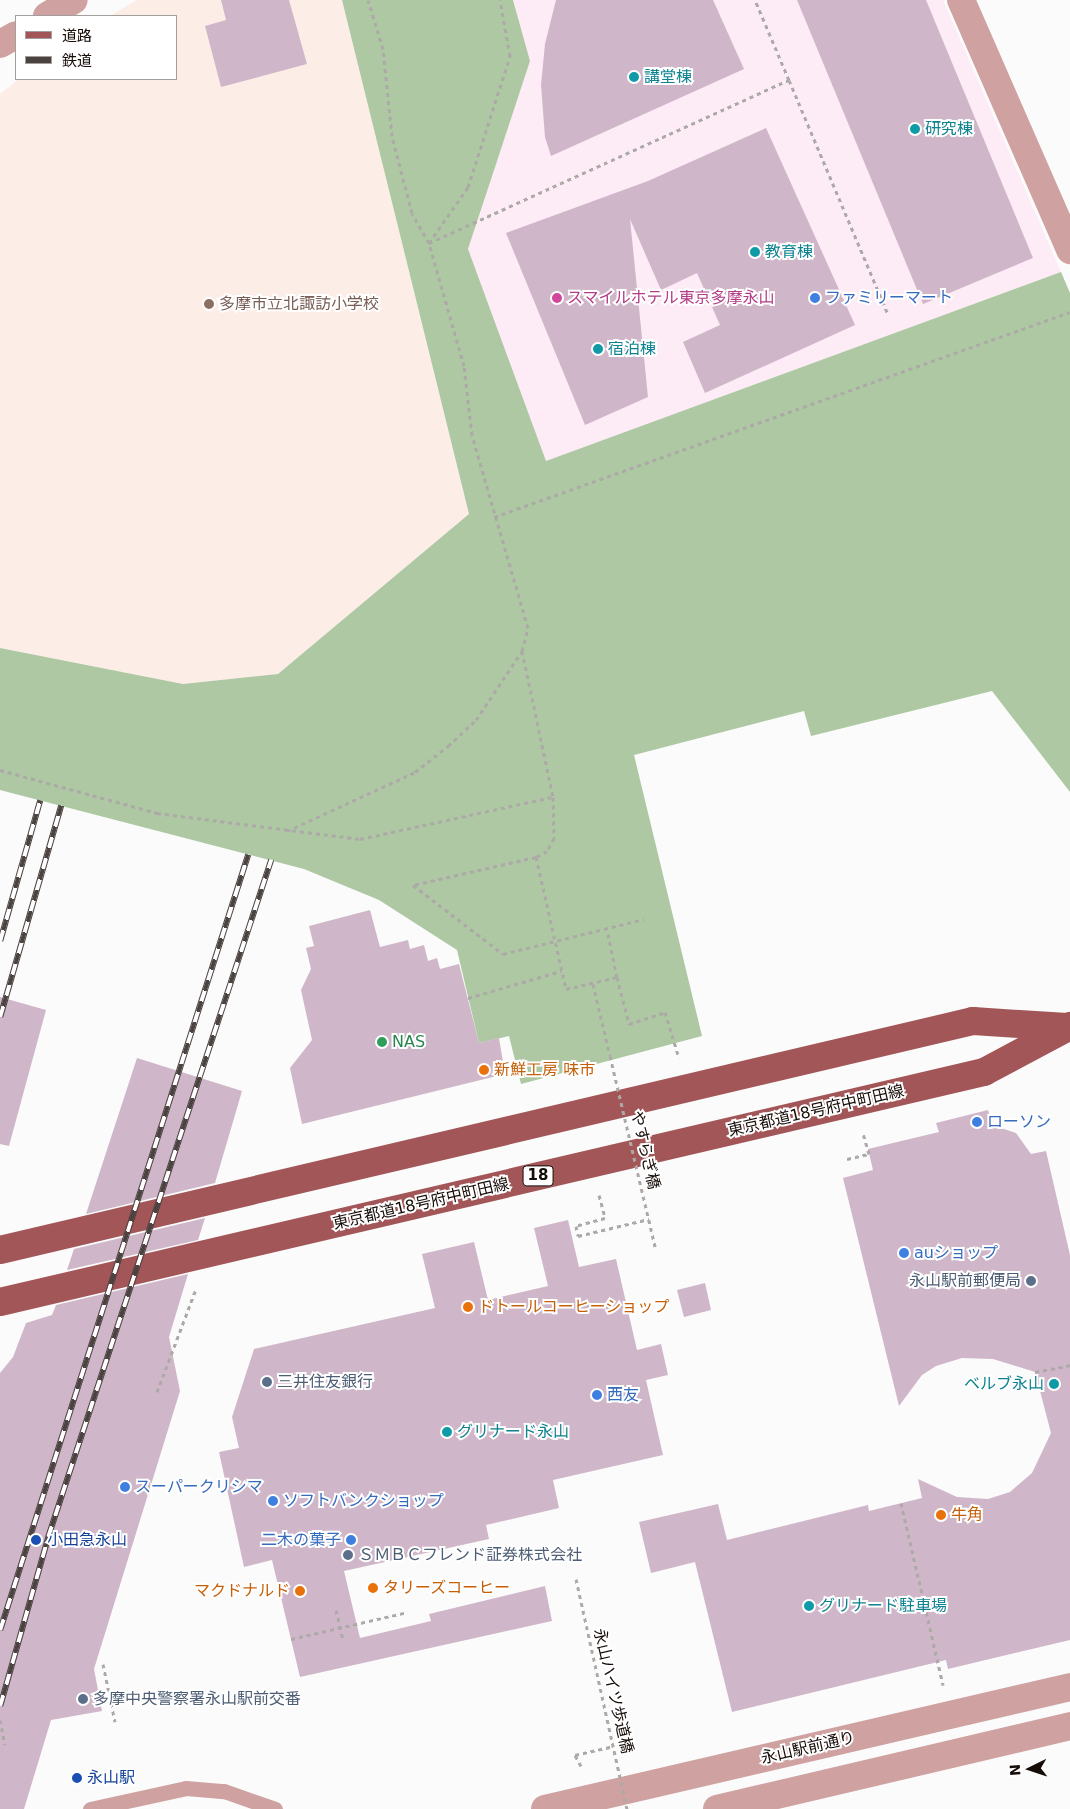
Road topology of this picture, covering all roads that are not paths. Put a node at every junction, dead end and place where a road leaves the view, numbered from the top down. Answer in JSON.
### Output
{"nodes":[{"id":1,"x":961,"y":0,"type":"edge"},
{"id":2,"x":15,"y":35,"type":"edge"},
{"id":3,"x":0,"y":44,"type":"edge"},
{"id":4,"x":1070,"y":250,"type":"edge"},
{"id":5,"x":1069,"y":1032,"type":"edge"},
{"id":6,"x":0,"y":1250,"type":"edge"},
{"id":7,"x":0,"y":1302,"type":"edge"},
{"id":8,"x":1070,"y":1687,"type":"edge"},
{"id":9,"x":1070,"y":1726,"type":"edge"},
{"id":10,"x":91,"y":1809,"type":"edge"},
{"id":11,"x":275,"y":1809,"type":"edge"},
{"id":12,"x":545,"y":1809,"type":"edge"},
{"id":13,"x":717,"y":1809,"type":"edge"}],
"edges":[{"from":1,"to":4,"type":"street"},
{"from":2,"to":3,"type":"street"},
{"from":5,"to":6,"type":"main road","name":"東京都道18号府中町田線","number":"18"},
{"from":5,"to":7,"type":"main road","name":"東京都道18号府中町田線","number":"18"},
{"from":8,"to":12,"type":"street","name":"永山駅前通り"},
{"from":9,"to":13,"type":"street"},
{"from":10,"to":11,"type":"lane"}]}
